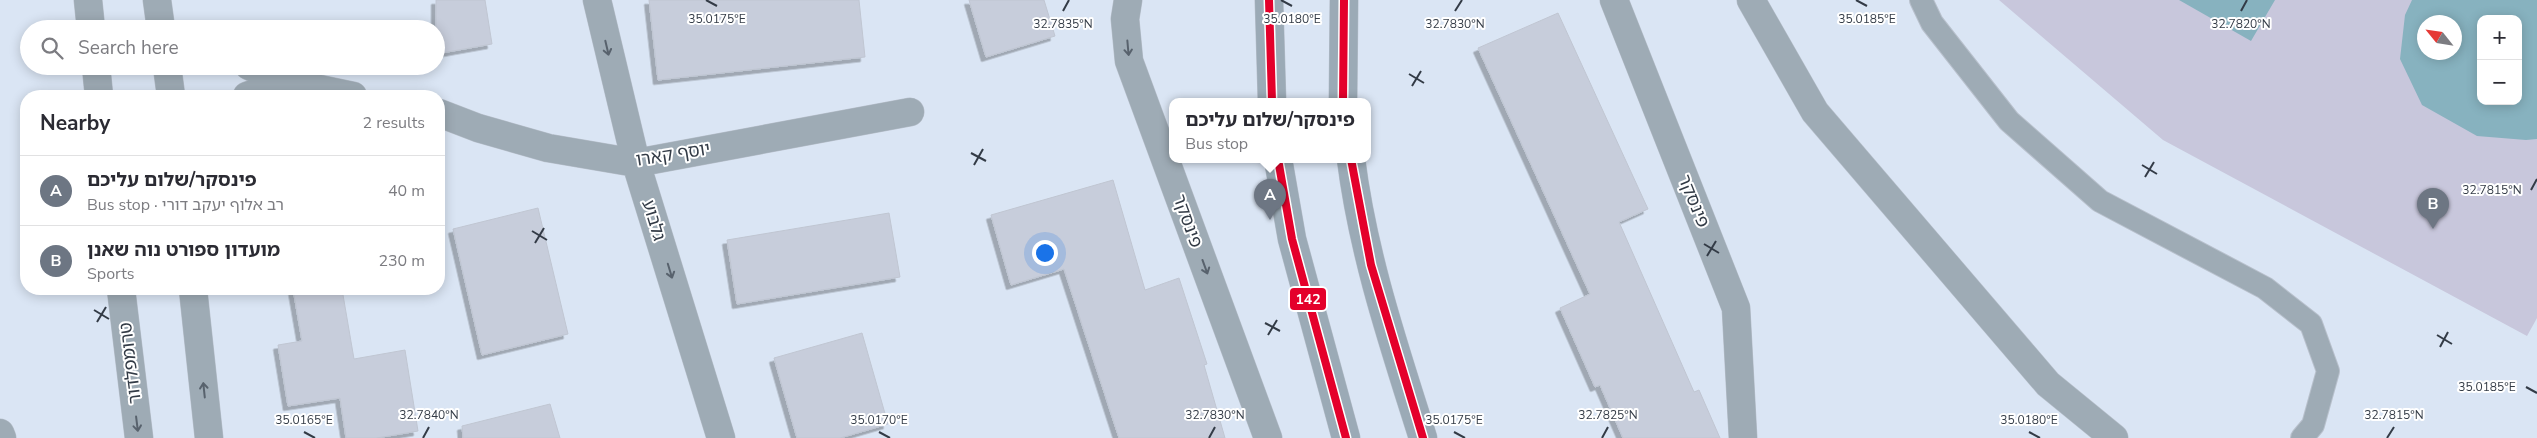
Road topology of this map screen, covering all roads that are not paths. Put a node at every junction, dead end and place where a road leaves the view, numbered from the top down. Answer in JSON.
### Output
{"nodes":[{"id":1,"x":88,"y":0,"type":"edge"},
{"id":2,"x":597,"y":0,"type":"edge"},
{"id":3,"x":1128,"y":0,"type":"edge"},
{"id":4,"x":1269,"y":0,"type":"edge"},
{"id":5,"x":1344,"y":0,"type":"edge"},
{"id":6,"x":1614,"y":0,"type":"edge"},
{"id":7,"x":1751,"y":0,"type":"edge"},
{"id":8,"x":1921,"y":0,"type":"edge"},
{"id":9,"x":90,"y":20,"type":"edge"},
{"id":10,"x":97,"y":75,"type":"edge"},
{"id":11,"x":168,"y":75,"type":"edge"},
{"id":12,"x":270,"y":75,"type":"edge"},
{"id":13,"x":286,"y":82,"type":"junction"},
{"id":14,"x":98,"y":90,"type":"edge"},
{"id":15,"x":170,"y":90,"type":"edge"},
{"id":16,"x":264,"y":90,"type":"edge"},
{"id":17,"x":324,"y":90,"type":"edge"},
{"id":18,"x":1272,"y":98,"type":"edge"},
{"id":19,"x":1343,"y":98,"type":"edge"},
{"id":20,"x":910,"y":112,"type":"dead end"},
{"id":21,"x":445,"y":115,"type":"edge"},
{"id":22,"x":636,"y":163,"type":"junction"},
{"id":23,"x":1279,"y":163,"type":"edge"},
{"id":24,"x":1351,"y":163,"type":"edge"},
{"id":25,"x":122,"y":295,"type":"edge"},
{"id":26,"x":194,"y":295,"type":"edge"},
{"id":27,"x":0,"y":433,"type":"edge"},
{"id":28,"x":2,"y":438,"type":"edge"},
{"id":29,"x":138,"y":438,"type":"edge"},
{"id":30,"x":209,"y":438,"type":"edge"},
{"id":31,"x":721,"y":438,"type":"edge"},
{"id":32,"x":1268,"y":438,"type":"edge"},
{"id":33,"x":1346,"y":438,"type":"edge"},
{"id":34,"x":1423,"y":438,"type":"edge"},
{"id":35,"x":1743,"y":438,"type":"edge"},
{"id":36,"x":2114,"y":438,"type":"edge"},
{"id":37,"x":2302,"y":438,"type":"edge"}],
"edges":[{"from":1,"to":9,"type":"street"},
{"from":2,"to":22,"type":"street","name":"גלבוע","one_way":true},
{"from":3,"to":32,"type":"street","name":"פינסקר","one_way":true},
{"from":4,"to":18,"type":"main road"},
{"from":5,"to":19,"type":"main road"},
{"from":6,"to":35,"type":"street","name":"פינסקר"},
{"from":7,"to":36,"type":"street"},
{"from":8,"to":37,"type":"lane"},
{"from":10,"to":14,"type":"street"},
{"from":11,"to":15,"type":"street"},
{"from":12,"to":13,"type":"street"},
{"from":13,"to":16,"type":"street"},
{"from":13,"to":17,"type":"street"},
{"from":20,"to":22,"type":"street","name":"יוסף קארו"},
{"from":21,"to":22,"type":"street","name":"יוסף קארו"},
{"from":22,"to":31,"type":"street","name":"גלבוע","one_way":true},
{"from":23,"to":33,"type":"main road"},
{"from":24,"to":34,"type":"main road"},
{"from":25,"to":29,"type":"street","name":"טרומפלדור","one_way":true},
{"from":30,"to":26,"type":"street","one_way":true},
{"from":27,"to":28,"type":"street"}]}
